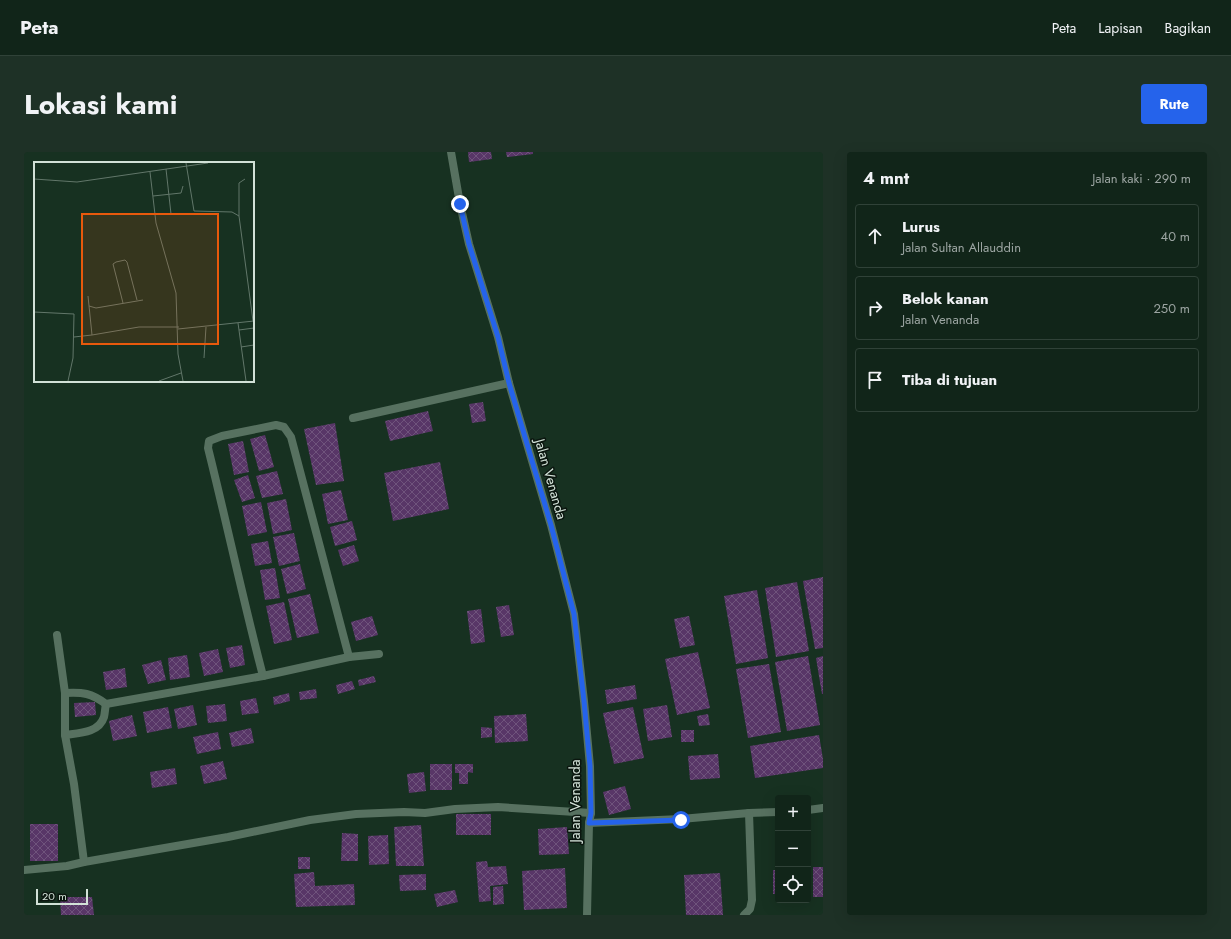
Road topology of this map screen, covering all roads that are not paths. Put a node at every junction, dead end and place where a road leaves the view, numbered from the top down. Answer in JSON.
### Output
{"nodes":[{"id":1,"x":451,"y":152,"type":"edge"},
{"id":2,"x":509,"y":383,"type":"junction"},
{"id":3,"x":353,"y":418,"type":"dead end"},
{"id":4,"x":57,"y":635,"type":"dead end"},
{"id":5,"x":379,"y":654,"type":"dead end"},
{"id":6,"x":349,"y":657,"type":"junction"},
{"id":7,"x":262,"y":676,"type":"junction"},
{"id":8,"x":65,"y":693,"type":"junction"},
{"id":9,"x":106,"y":704,"type":"junction"},
{"id":10,"x":65,"y":735,"type":"junction"},
{"id":11,"x":823,"y":808,"type":"edge"},
{"id":12,"x":811,"y":810,"type":"edge"},
{"id":13,"x":775,"y":812,"type":"edge"},
{"id":14,"x":591,"y":813,"type":"junction"},
{"id":15,"x":749,"y":813,"type":"junction"},
{"id":16,"x":589,"y":823,"type":"junction"},
{"id":17,"x":84,"y":862,"type":"junction"},
{"id":18,"x":24,"y":870,"type":"edge"},
{"id":19,"x":587,"y":915,"type":"edge"},
{"id":20,"x":744,"y":915,"type":"edge"}],
"edges":[{"from":1,"to":2,"type":"street","name":"Jalan Venanda"},
{"from":2,"to":3,"type":"street"},
{"from":2,"to":14,"type":"street","name":"Jalan Venanda"},
{"from":4,"to":8,"type":"street"},
{"from":5,"to":6,"type":"street"},
{"from":6,"to":7,"type":"street"},
{"from":6,"to":7,"type":"street"},
{"from":7,"to":9,"type":"street"},
{"from":8,"to":9,"type":"street"},
{"from":8,"to":10,"type":"street"},
{"from":9,"to":10,"type":"street"},
{"from":10,"to":17,"type":"street"},
{"from":11,"to":12,"type":"street"},
{"from":13,"to":15,"type":"street"},
{"from":14,"to":16,"type":"street","name":"Jalan Venanda"},
{"from":14,"to":17,"type":"street"},
{"from":15,"to":16,"type":"street"},
{"from":15,"to":20,"type":"street"},
{"from":16,"to":19,"type":"street","name":"Jalan Venanda"},
{"from":17,"to":18,"type":"street"}]}
